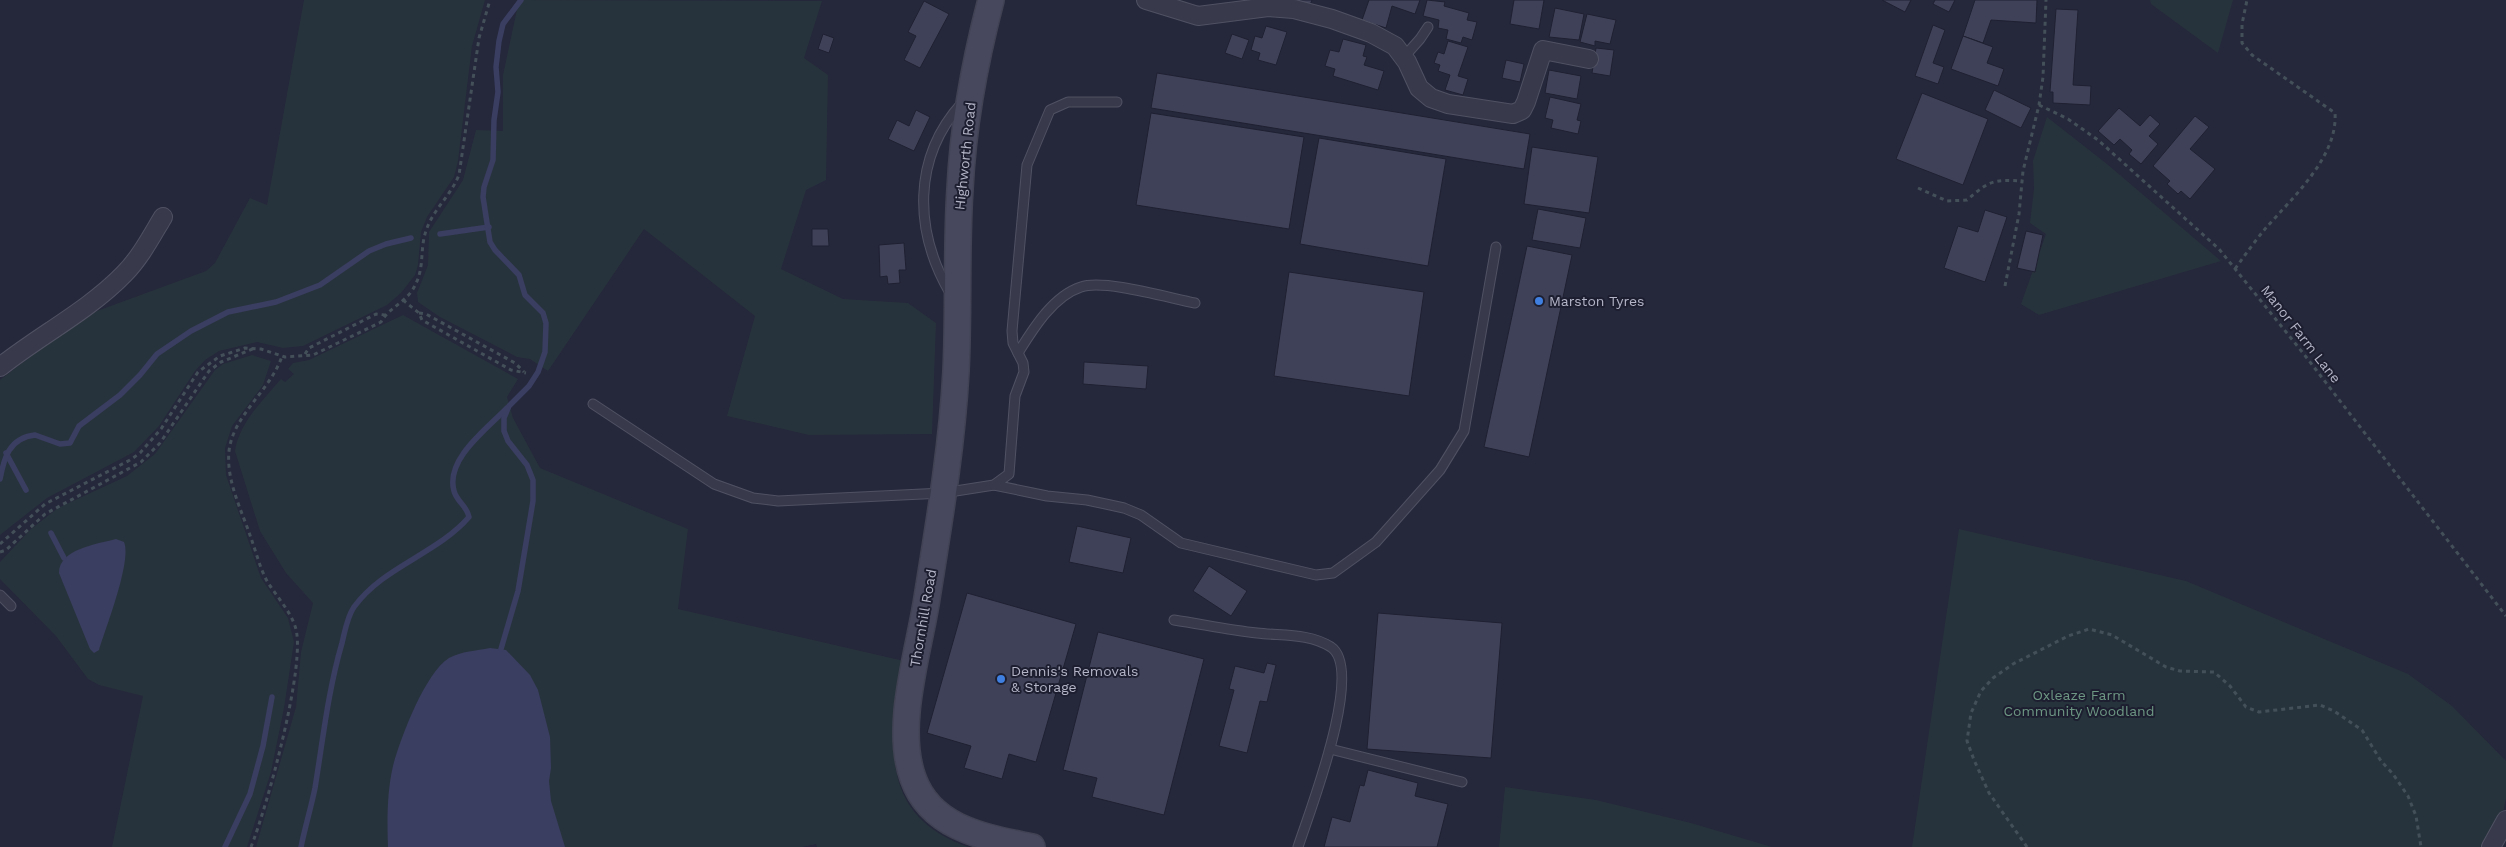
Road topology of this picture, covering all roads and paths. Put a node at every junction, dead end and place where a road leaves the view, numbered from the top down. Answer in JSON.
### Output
{"nodes":[{"id":1,"x":490,"y":0,"type":"edge"},
{"id":2,"x":991,"y":0,"type":"edge"},
{"id":3,"x":1146,"y":0,"type":"edge"},
{"id":4,"x":2046,"y":0,"type":"edge"},
{"id":5,"x":2247,"y":0,"type":"edge"},
{"id":6,"x":1428,"y":26,"type":"dead end"},
{"id":7,"x":1404,"y":57,"type":"junction"},
{"id":8,"x":1589,"y":59,"type":"dead end"},
{"id":9,"x":971,"y":95,"type":"junction"},
{"id":10,"x":1117,"y":102,"type":"dead end"},
{"id":11,"x":2039,"y":105,"type":"junction"},
{"id":12,"x":2022,"y":181,"type":"junction"},
{"id":13,"x":1918,"y":188,"type":"dead end"},
{"id":14,"x":163,"y":217,"type":"dead end"},
{"id":15,"x":1496,"y":247,"type":"dead end"},
{"id":16,"x":2235,"y":269,"type":"junction"},
{"id":17,"x":2005,"y":286,"type":"dead end"},
{"id":18,"x":403,"y":300,"type":"junction"},
{"id":19,"x":1195,"y":303,"type":"dead end"},
{"id":20,"x":958,"y":310,"type":"junction"},
{"id":21,"x":418,"y":313,"type":"junction"},
{"id":22,"x":385,"y":315,"type":"junction"},
{"id":23,"x":255,"y":348,"type":"junction"},
{"id":24,"x":1018,"y":353,"type":"junction"},
{"id":25,"x":304,"y":354,"type":"junction"},
{"id":26,"x":282,"y":356,"type":"junction"},
{"id":27,"x":0,"y":367,"type":"edge"},
{"id":28,"x":593,"y":404,"type":"dead end"},
{"id":29,"x":994,"y":485,"type":"junction"},
{"id":30,"x":943,"y":493,"type":"junction"},
{"id":31,"x":0,"y":544,"type":"edge"},
{"id":32,"x":0,"y":552,"type":"edge"},
{"id":33,"x":0,"y":595,"type":"edge"},
{"id":34,"x":11,"y":606,"type":"dead end"},
{"id":35,"x":2506,"y":616,"type":"edge"},
{"id":36,"x":1174,"y":620,"type":"dead end"},
{"id":37,"x":1330,"y":749,"type":"junction"},
{"id":38,"x":1462,"y":782,"type":"dead end"},
{"id":39,"x":2506,"y":820,"type":"edge"},
{"id":40,"x":251,"y":847,"type":"edge"},
{"id":41,"x":1032,"y":847,"type":"edge"},
{"id":42,"x":1298,"y":847,"type":"edge"},
{"id":43,"x":2027,"y":847,"type":"edge"},
{"id":44,"x":2421,"y":847,"type":"edge"},
{"id":45,"x":2491,"y":847,"type":"edge"}],
"edges":[{"from":1,"to":18,"type":"path"},
{"from":2,"to":9,"type":"street","name":"Highworth Road"},
{"from":3,"to":7,"type":"street"},
{"from":4,"to":11,"type":"path"},
{"from":5,"to":16,"type":"path"},
{"from":6,"to":7,"type":"lane"},
{"from":7,"to":8,"type":"street"},
{"from":9,"to":20,"type":"street","name":"Highworth Road"},
{"from":9,"to":20,"type":"lane"},
{"from":10,"to":24,"type":"lane"},
{"from":11,"to":12,"type":"path"},
{"from":11,"to":16,"type":"path","name":"Manor Farm Lane"},
{"from":12,"to":13,"type":"path"},
{"from":12,"to":17,"type":"path"},
{"from":14,"to":27,"type":"street"},
{"from":15,"to":29,"type":"lane"},
{"from":16,"to":35,"type":"path","name":"Manor Farm Lane"},
{"from":18,"to":21,"type":"path"},
{"from":18,"to":22,"type":"path"},
{"from":19,"to":24,"type":"lane"},
{"from":20,"to":30,"type":"street","name":"Thornhill Road"},
{"from":21,"to":21,"type":"path"},
{"from":22,"to":25,"type":"path"},
{"from":22,"to":25,"type":"path"},
{"from":23,"to":26,"type":"path"},
{"from":23,"to":31,"type":"path"},
{"from":23,"to":32,"type":"path"},
{"from":24,"to":29,"type":"lane"},
{"from":25,"to":26,"type":"path"},
{"from":26,"to":40,"type":"path"},
{"from":28,"to":30,"type":"lane"},
{"from":29,"to":30,"type":"lane"},
{"from":30,"to":41,"type":"street","name":"Thornhill Road"},
{"from":33,"to":34,"type":"lane"},
{"from":36,"to":37,"type":"lane"},
{"from":37,"to":38,"type":"lane"},
{"from":37,"to":42,"type":"lane"},
{"from":39,"to":45,"type":"street"},
{"from":43,"to":44,"type":"path"}]}
